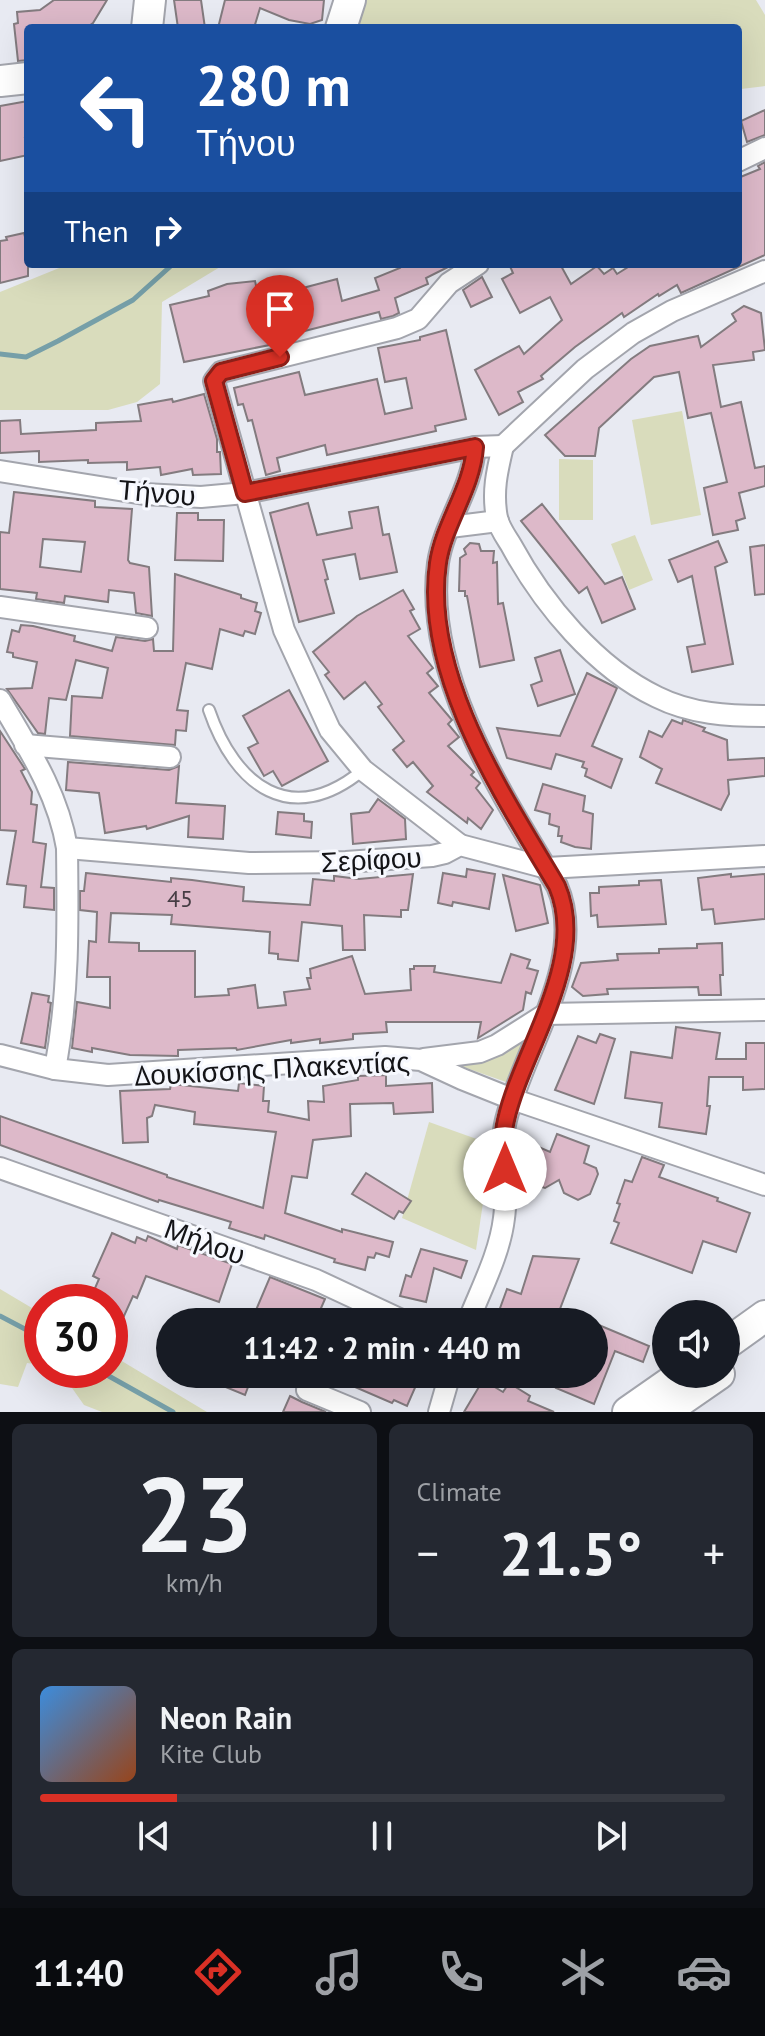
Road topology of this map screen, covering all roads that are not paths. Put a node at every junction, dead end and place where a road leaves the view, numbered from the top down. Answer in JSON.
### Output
{"nodes":[{"id":1,"x":150,"y":0,"type":"edge"},
{"id":2,"x":350,"y":0,"type":"edge"},
{"id":3,"x":147,"y":24,"type":"edge"},
{"id":4,"x":342,"y":24,"type":"edge"},
{"id":5,"x":24,"y":78,"type":"edge"},
{"id":6,"x":0,"y":81,"type":"edge"},
{"id":7,"x":765,"y":148,"type":"edge"},
{"id":8,"x":742,"y":159,"type":"edge"},
{"id":9,"x":472,"y":268,"type":"edge"},
{"id":10,"x":763,"y":275,"type":"edge"},
{"id":11,"x":503,"y":446,"type":"junction"},
{"id":12,"x":475,"y":447,"type":"junction"},
{"id":13,"x":0,"y":471,"type":"edge"},
{"id":14,"x":245,"y":493,"type":"junction"},
{"id":15,"x":498,"y":521,"type":"junction"},
{"id":16,"x":450,"y":527,"type":"junction"},
{"id":17,"x":0,"y":607,"type":"edge"},
{"id":18,"x":147,"y":628,"type":"dead end"},
{"id":19,"x":0,"y":700,"type":"edge"},
{"id":20,"x":209,"y":710,"type":"dead end"},
{"id":21,"x":765,"y":716,"type":"edge"},
{"id":22,"x":25,"y":745,"type":"junction"},
{"id":23,"x":170,"y":757,"type":"dead end"},
{"id":24,"x":363,"y":770,"type":"junction"},
{"id":25,"x":460,"y":845,"type":"junction"},
{"id":26,"x":67,"y":848,"type":"junction"},
{"id":27,"x":765,"y":856,"type":"edge"},
{"id":28,"x":547,"y":868,"type":"junction"},
{"id":29,"x":765,"y":1010,"type":"edge"},
{"id":30,"x":546,"y":1014,"type":"junction"},
{"id":31,"x":0,"y":1055,"type":"edge"},
{"id":32,"x":421,"y":1060,"type":"junction"},
{"id":33,"x":55,"y":1069,"type":"junction"},
{"id":34,"x":512,"y":1099,"type":"junction"},
{"id":35,"x":0,"y":1168,"type":"edge"},
{"id":36,"x":765,"y":1185,"type":"edge"},
{"id":37,"x":376,"y":1308,"type":"edge"},
{"id":38,"x":474,"y":1308,"type":"edge"},
{"id":39,"x":765,"y":1316,"type":"edge"},
{"id":40,"x":740,"y":1334,"type":"edge"},
{"id":41,"x":765,"y":1342,"type":"edge"},
{"id":42,"x":740,"y":1359,"type":"edge"},
{"id":43,"x":446,"y":1388,"type":"edge"},
{"id":44,"x":662,"y":1388,"type":"edge"},
{"id":45,"x":699,"y":1388,"type":"edge"},
{"id":46,"x":307,"y":1390,"type":"dead end"},
{"id":47,"x":360,"y":1412,"type":"edge"},
{"id":48,"x":439,"y":1412,"type":"edge"},
{"id":49,"x":628,"y":1412,"type":"edge"},
{"id":50,"x":664,"y":1412,"type":"edge"}],
"edges":[{"from":1,"to":3,"type":"main road"},
{"from":2,"to":4,"type":"main road"},
{"from":5,"to":6,"type":"main road"},
{"from":7,"to":8,"type":"street"},
{"from":9,"to":14,"type":"street"},
{"from":10,"to":11,"type":"street"},
{"from":11,"to":12,"type":"street","name":"Τήνου"},
{"from":11,"to":15,"type":"street"},
{"from":12,"to":14,"type":"street","name":"Τήνου"},
{"from":12,"to":16,"type":"street"},
{"from":13,"to":14,"type":"street","name":"Τήνου"},
{"from":14,"to":24,"type":"street"},
{"from":15,"to":16,"type":"street"},
{"from":15,"to":21,"type":"street"},
{"from":16,"to":28,"type":"street"},
{"from":17,"to":18,"type":"street"},
{"from":19,"to":22,"type":"street"},
{"from":20,"to":24,"type":"lane"},
{"from":22,"to":23,"type":"street"},
{"from":22,"to":26,"type":"street"},
{"from":24,"to":25,"type":"street"},
{"from":25,"to":26,"type":"street","name":"Σερίφου"},
{"from":25,"to":28,"type":"street","name":"Σερίφου"},
{"from":26,"to":33,"type":"street"},
{"from":27,"to":28,"type":"street","name":"Σερίφου"},
{"from":28,"to":30,"type":"street"},
{"from":29,"to":30,"type":"street"},
{"from":30,"to":32,"type":"street"},
{"from":30,"to":34,"type":"street"},
{"from":31,"to":33,"type":"street","name":"Δουκίσσης Πλακεντίας"},
{"from":32,"to":33,"type":"street","name":"Δουκίσσης Πλακεντίας"},
{"from":32,"to":34,"type":"street","name":"Δουκίσσης Πλακεντίας"},
{"from":34,"to":36,"type":"street","name":"Δουκίσσης Πλακεντίας"},
{"from":34,"to":38,"type":"street"},
{"from":35,"to":37,"type":"street","name":"Μήλου"},
{"from":39,"to":40,"type":"main road"},
{"from":41,"to":42,"type":"main road"},
{"from":43,"to":48,"type":"street"},
{"from":44,"to":49,"type":"main road"},
{"from":45,"to":50,"type":"main road"},
{"from":46,"to":47,"type":"street"}]}
